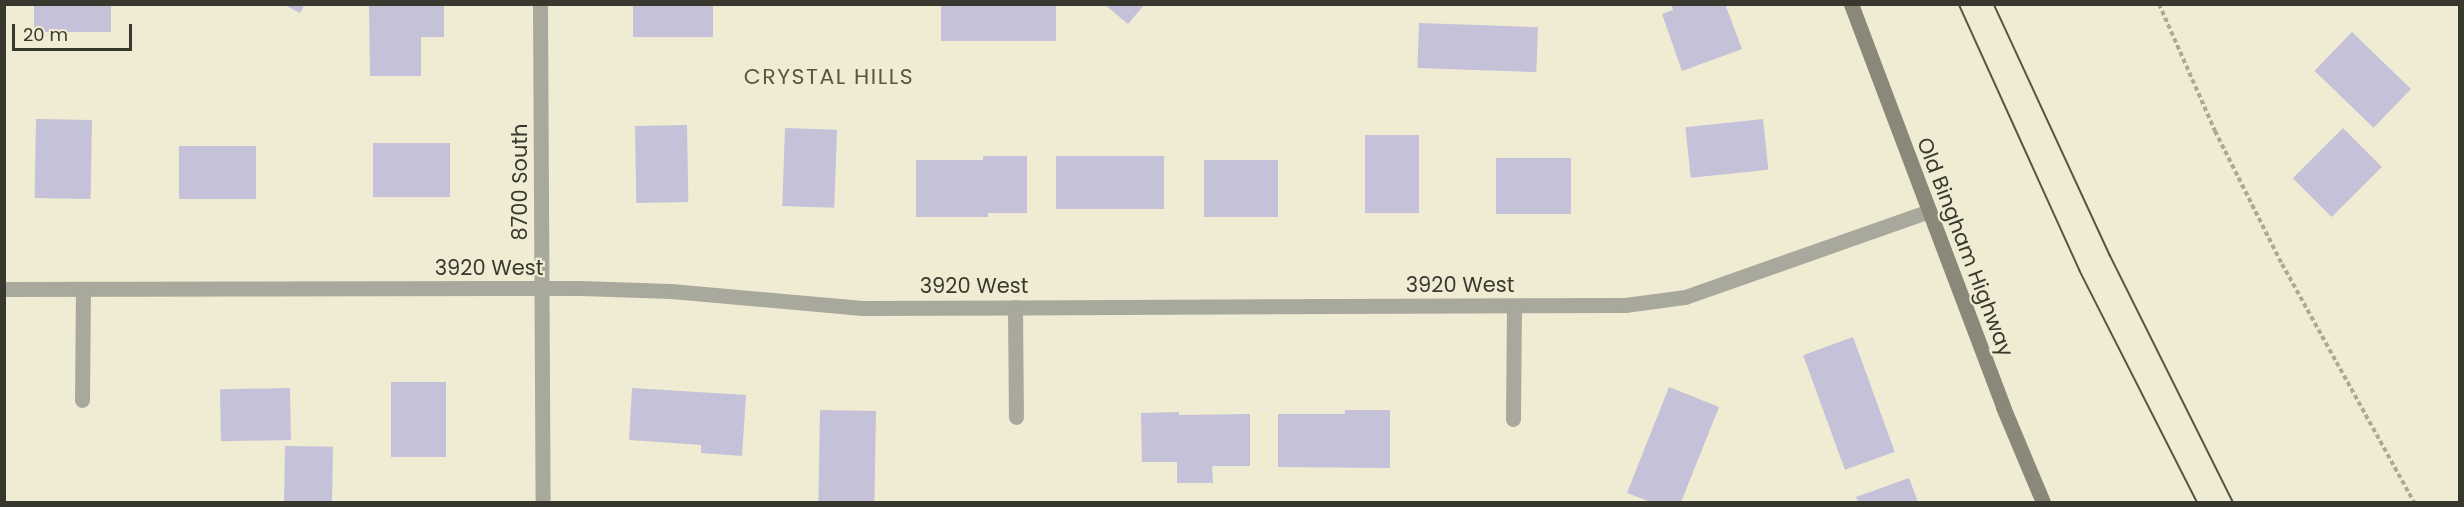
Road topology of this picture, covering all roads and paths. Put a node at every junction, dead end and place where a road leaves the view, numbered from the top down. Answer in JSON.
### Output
{"nodes":[{"id":1,"x":540,"y":4,"type":"edge"},
{"id":2,"x":1851,"y":4,"type":"edge"},
{"id":3,"x":2159,"y":4,"type":"edge"},
{"id":4,"x":1929,"y":211,"type":"junction"},
{"id":5,"x":4,"y":289,"type":"edge"},
{"id":6,"x":83,"y":289,"type":"junction"},
{"id":7,"x":542,"y":289,"type":"junction"},
{"id":8,"x":1514,"y":306,"type":"junction"},
{"id":9,"x":1016,"y":307,"type":"junction"},
{"id":10,"x":82,"y":400,"type":"dead end"},
{"id":11,"x":1016,"y":417,"type":"dead end"},
{"id":12,"x":1513,"y":419,"type":"dead end"},
{"id":13,"x":543,"y":502,"type":"edge"},
{"id":14,"x":2043,"y":502,"type":"edge"},
{"id":15,"x":2414,"y":502,"type":"edge"}],
"edges":[{"from":1,"to":7,"type":"street","name":"8700 South"},
{"from":2,"to":4,"type":"street","name":"Old Bingham Highway"},
{"from":3,"to":15,"type":"path"},
{"from":4,"to":8,"type":"street","name":"3920 West"},
{"from":4,"to":14,"type":"street","name":"Old Bingham Highway"},
{"from":5,"to":6,"type":"street","name":"3920 West"},
{"from":6,"to":7,"type":"street","name":"3920 West"},
{"from":6,"to":10,"type":"street"},
{"from":7,"to":9,"type":"street","name":"3920 West"},
{"from":7,"to":13,"type":"street","name":"8700 South"},
{"from":8,"to":9,"type":"street","name":"3920 West"},
{"from":8,"to":12,"type":"street"},
{"from":9,"to":11,"type":"street"}]}
